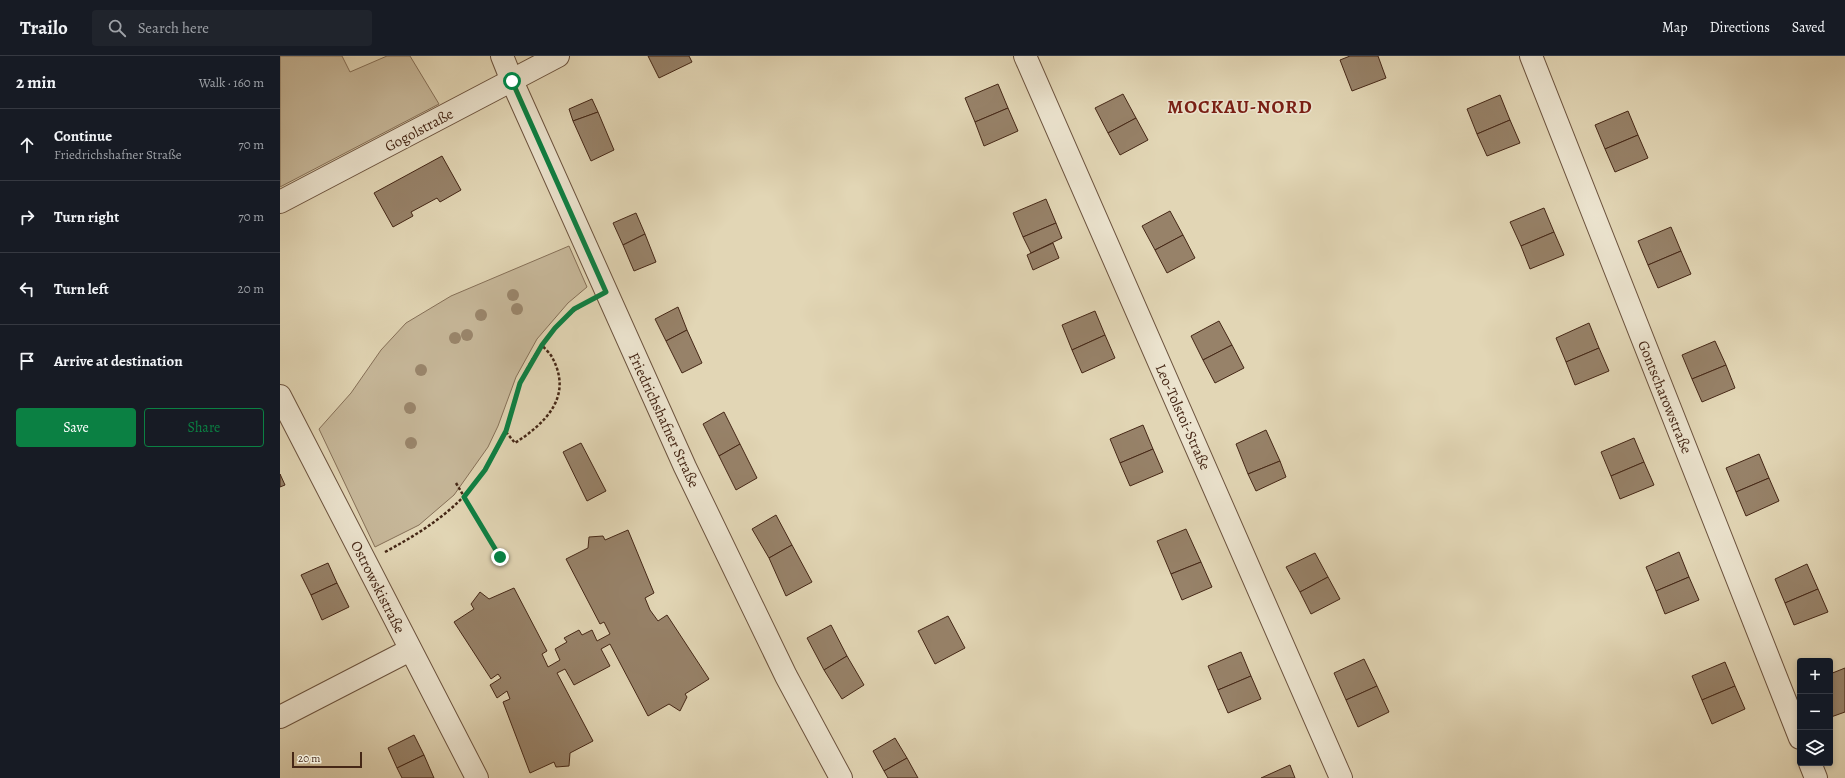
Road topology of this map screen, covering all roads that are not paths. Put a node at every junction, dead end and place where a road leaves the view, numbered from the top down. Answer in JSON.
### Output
{"nodes":[{"id":1,"x":502,"y":56,"type":"edge"},
{"id":2,"x":558,"y":56,"type":"edge"},
{"id":3,"x":1025,"y":56,"type":"edge"},
{"id":4,"x":1530,"y":56,"type":"edge"},
{"id":5,"x":512,"y":81,"type":"junction"},
{"id":6,"x":280,"y":202,"type":"edge"},
{"id":7,"x":280,"y":396,"type":"edge"},
{"id":8,"x":410,"y":650,"type":"junction"},
{"id":9,"x":280,"y":717,"type":"edge"},
{"id":10,"x":1797,"y":730,"type":"edge"},
{"id":11,"x":1811,"y":766,"type":"edge"},
{"id":12,"x":477,"y":778,"type":"edge"},
{"id":13,"x":841,"y":778,"type":"edge"},
{"id":14,"x":1341,"y":778,"type":"edge"},
{"id":15,"x":1816,"y":778,"type":"edge"}],
"edges":[{"from":1,"to":5,"type":"street","name":"Friedrichshafner Straße"},
{"from":2,"to":5,"type":"street","name":"Gogolstraße"},
{"from":3,"to":14,"type":"street","name":"Leo-Tolstoi-Straße"},
{"from":4,"to":10,"type":"street","name":"Gontscharowstraße"},
{"from":5,"to":6,"type":"street","name":"Gogolstraße"},
{"from":5,"to":13,"type":"street","name":"Friedrichshafner Straße"},
{"from":7,"to":8,"type":"street","name":"Ostrowskistraße"},
{"from":8,"to":9,"type":"street"},
{"from":8,"to":12,"type":"street","name":"Ostrowskistraße"},
{"from":11,"to":15,"type":"street"}]}
